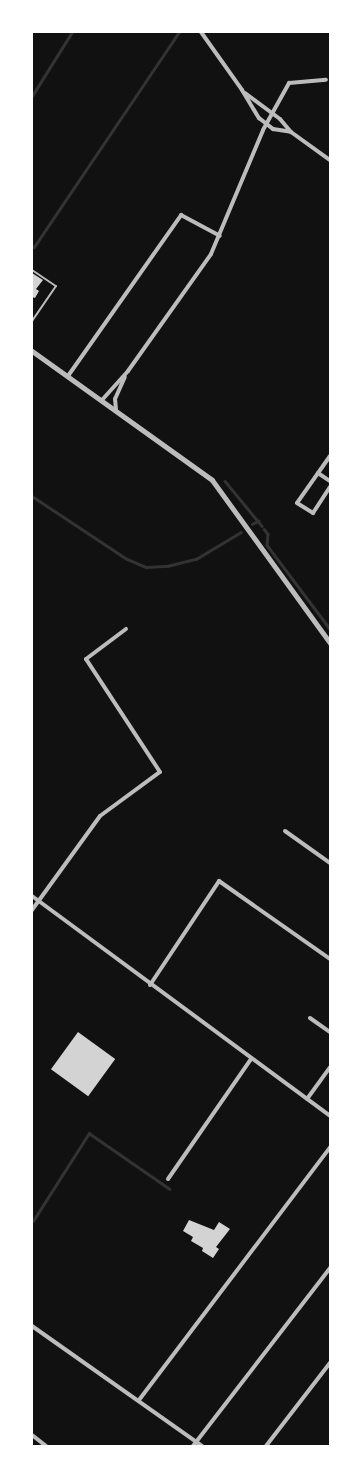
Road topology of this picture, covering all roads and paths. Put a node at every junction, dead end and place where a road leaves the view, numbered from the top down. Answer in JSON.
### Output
{"nodes":[{"id":1,"x":201,"y":32,"type":"edge"},
{"id":2,"x":326,"y":80,"type":"dead end"},
{"id":3,"x":242,"y":90,"type":"junction"},
{"id":4,"x":272,"y":113,"type":"junction"},
{"id":5,"x":266,"y":125,"type":"junction"},
{"id":6,"x":291,"y":132,"type":"junction"},
{"id":7,"x":330,"y":160,"type":"edge"},
{"id":8,"x":220,"y":236,"type":"junction"},
{"id":9,"x":32,"y":270,"type":"edge"},
{"id":10,"x":32,"y":322,"type":"edge"},
{"id":11,"x":32,"y":351,"type":"edge"},
{"id":12,"x":128,"y":371,"type":"junction"},
{"id":13,"x":68,"y":376,"type":"junction"},
{"id":14,"x":102,"y":400,"type":"junction"},
{"id":15,"x":116,"y":410,"type":"junction"},
{"id":16,"x":330,"y":456,"type":"edge"},
{"id":17,"x":318,"y":473,"type":"junction"},
{"id":18,"x":330,"y":481,"type":"edge"},
{"id":19,"x":330,"y":487,"type":"edge"},
{"id":20,"x":126,"y":629,"type":"dead end"},
{"id":21,"x":328,"y":638,"type":"edge"},
{"id":22,"x":330,"y":643,"type":"edge"},
{"id":23,"x":286,"y":831,"type":"dead end"},
{"id":24,"x":330,"y":857,"type":"edge"},
{"id":25,"x":326,"y":860,"type":"junction"},
{"id":26,"x":330,"y":863,"type":"edge"},
{"id":27,"x":32,"y":896,"type":"edge"},
{"id":28,"x":38,"y":900,"type":"junction"},
{"id":29,"x":32,"y":910,"type":"edge"},
{"id":30,"x":330,"y":959,"type":"edge"},
{"id":31,"x":150,"y":985,"type":"junction"},
{"id":32,"x":310,"y":1018,"type":"dead end"},
{"id":33,"x":330,"y":1032,"type":"edge"},
{"id":34,"x":251,"y":1059,"type":"junction"},
{"id":35,"x":330,"y":1067,"type":"edge"},
{"id":36,"x":307,"y":1099,"type":"junction"},
{"id":37,"x":330,"y":1116,"type":"edge"},
{"id":38,"x":330,"y":1147,"type":"edge"},
{"id":39,"x":168,"y":1179,"type":"dead end"},
{"id":40,"x":330,"y":1268,"type":"edge"},
{"id":41,"x":32,"y":1326,"type":"edge"},
{"id":42,"x":330,"y":1362,"type":"edge"},
{"id":43,"x":139,"y":1400,"type":"junction"},
{"id":44,"x":32,"y":1435,"type":"edge"},
{"id":45,"x":196,"y":1442,"type":"junction"},
{"id":46,"x":46,"y":1446,"type":"edge"},
{"id":47,"x":193,"y":1446,"type":"edge"},
{"id":48,"x":202,"y":1446,"type":"edge"},
{"id":49,"x":266,"y":1446,"type":"edge"}],
"edges":[{"from":1,"to":3,"type":"street"},
{"from":2,"to":4,"type":"street"},
{"from":3,"to":4,"type":"street"},
{"from":3,"to":5,"type":"street"},
{"from":4,"to":5,"type":"street"},
{"from":4,"to":6,"type":"street"},
{"from":5,"to":6,"type":"street"},
{"from":5,"to":8,"type":"street"},
{"from":6,"to":7,"type":"street"},
{"from":8,"to":12,"type":"street"},
{"from":8,"to":13,"type":"street"},
{"from":9,"to":10,"type":"lane"},
{"from":11,"to":13,"type":"street"},
{"from":12,"to":14,"type":"street"},
{"from":12,"to":15,"type":"street"},
{"from":13,"to":14,"type":"street"},
{"from":14,"to":15,"type":"street"},
{"from":15,"to":21,"type":"street"},
{"from":16,"to":17,"type":"street"},
{"from":17,"to":18,"type":"street"},
{"from":17,"to":19,"type":"street"},
{"from":20,"to":28,"type":"street"},
{"from":21,"to":22,"type":"street"},
{"from":23,"to":25,"type":"street"},
{"from":24,"to":25,"type":"street"},
{"from":25,"to":26,"type":"street"},
{"from":27,"to":28,"type":"street"},
{"from":28,"to":29,"type":"street"},
{"from":28,"to":31,"type":"street"},
{"from":30,"to":31,"type":"street"},
{"from":31,"to":34,"type":"street"},
{"from":32,"to":33,"type":"street"},
{"from":34,"to":36,"type":"street"},
{"from":34,"to":39,"type":"street"},
{"from":35,"to":36,"type":"street"},
{"from":36,"to":37,"type":"street"},
{"from":38,"to":43,"type":"street"},
{"from":40,"to":45,"type":"street"},
{"from":41,"to":43,"type":"street"},
{"from":42,"to":49,"type":"street"},
{"from":43,"to":45,"type":"street"},
{"from":44,"to":46,"type":"street"},
{"from":45,"to":47,"type":"street"},
{"from":45,"to":48,"type":"street"}]}
